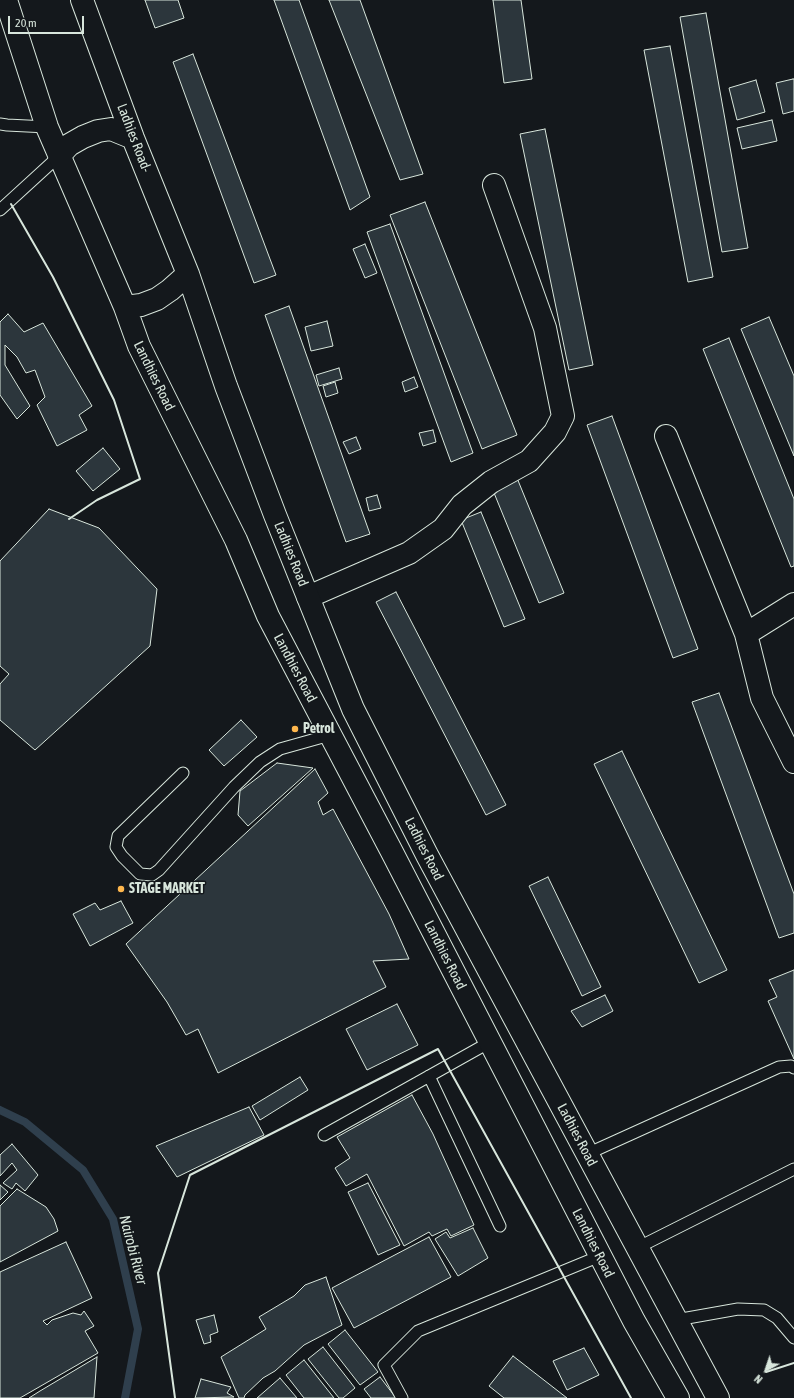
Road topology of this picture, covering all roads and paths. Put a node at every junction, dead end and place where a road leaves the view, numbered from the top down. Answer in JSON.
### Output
{"nodes":[{"id":1,"x":6,"y":0,"type":"edge"},
{"id":2,"x":82,"y":0,"type":"edge"},
{"id":3,"x":0,"y":124,"type":"edge"},
{"id":4,"x":47,"y":128,"type":"junction"},
{"id":5,"x":133,"y":138,"type":"junction"},
{"id":6,"x":59,"y":156,"type":"junction"},
{"id":7,"x":494,"y":185,"type":"dead end"},
{"id":8,"x":0,"y":210,"type":"edge"},
{"id":9,"x":188,"y":274,"type":"junction"},
{"id":10,"x":125,"y":307,"type":"junction"},
{"id":11,"x":666,"y":436,"type":"dead end"},
{"id":12,"x":308,"y":597,"type":"junction"},
{"id":13,"x":794,"y":604,"type":"edge"},
{"id":14,"x":746,"y":634,"type":"junction"},
{"id":15,"x":330,"y":735,"type":"junction"},
{"id":16,"x":794,"y":762,"type":"edge"},
{"id":17,"x":183,"y":773,"type":"dead end"},
{"id":18,"x":490,"y":1042,"type":"junction"},
{"id":19,"x":794,"y":1068,"type":"edge"},
{"id":20,"x":429,"y":1076,"type":"junction"},
{"id":21,"x":324,"y":1135,"type":"dead end"},
{"id":22,"x":587,"y":1154,"type":"junction"},
{"id":23,"x":794,"y":1169,"type":"edge"},
{"id":24,"x":500,"y":1226,"type":"dead end"},
{"id":25,"x":637,"y":1248,"type":"junction"},
{"id":26,"x":600,"y":1256,"type":"junction"},
{"id":27,"x":676,"y":1320,"type":"junction"},
{"id":28,"x":794,"y":1338,"type":"edge"},
{"id":29,"x":402,"y":1398,"type":"edge"},
{"id":30,"x":678,"y":1398,"type":"edge"},
{"id":31,"x":718,"y":1398,"type":"edge"}],
"edges":[{"from":1,"to":4,"type":"main road","name":"Landhies Road"},
{"from":2,"to":5,"type":"main road","name":"Ladhies Road-"},
{"from":3,"to":4,"type":"lane"},
{"from":4,"to":6,"type":"main road","name":"Landhies Road"},
{"from":5,"to":6,"type":"main road"},
{"from":5,"to":9,"type":"main road","name":"Ladhies Road-"},
{"from":6,"to":8,"type":"lane"},
{"from":6,"to":10,"type":"main road","name":"Landhies Road"},
{"from":7,"to":12,"type":"main road"},
{"from":9,"to":10,"type":"main road"},
{"from":9,"to":12,"type":"main road","name":"Ladhies Road"},
{"from":10,"to":15,"type":"main road","name":"Landhies Road"},
{"from":11,"to":14,"type":"main road"},
{"from":12,"to":22,"type":"main road","name":"Ladhies Road"},
{"from":13,"to":14,"type":"main road"},
{"from":14,"to":16,"type":"main road"},
{"from":15,"to":17,"type":"lane"},
{"from":15,"to":18,"type":"main road","name":"Landhies Road"},
{"from":18,"to":20,"type":"lane"},
{"from":18,"to":26,"type":"main road","name":"Landhies Road"},
{"from":19,"to":22,"type":"lane"},
{"from":20,"to":21,"type":"lane"},
{"from":20,"to":24,"type":"lane"},
{"from":22,"to":25,"type":"main road","name":"Ladhies Road"},
{"from":23,"to":25,"type":"lane"},
{"from":25,"to":27,"type":"main road","name":"Ladhies Road"},
{"from":26,"to":29,"type":"lane"},
{"from":26,"to":30,"type":"main road","name":"Landhies Road"},
{"from":27,"to":28,"type":"lane"},
{"from":27,"to":31,"type":"main road","name":"Ladhies Road"}]}
